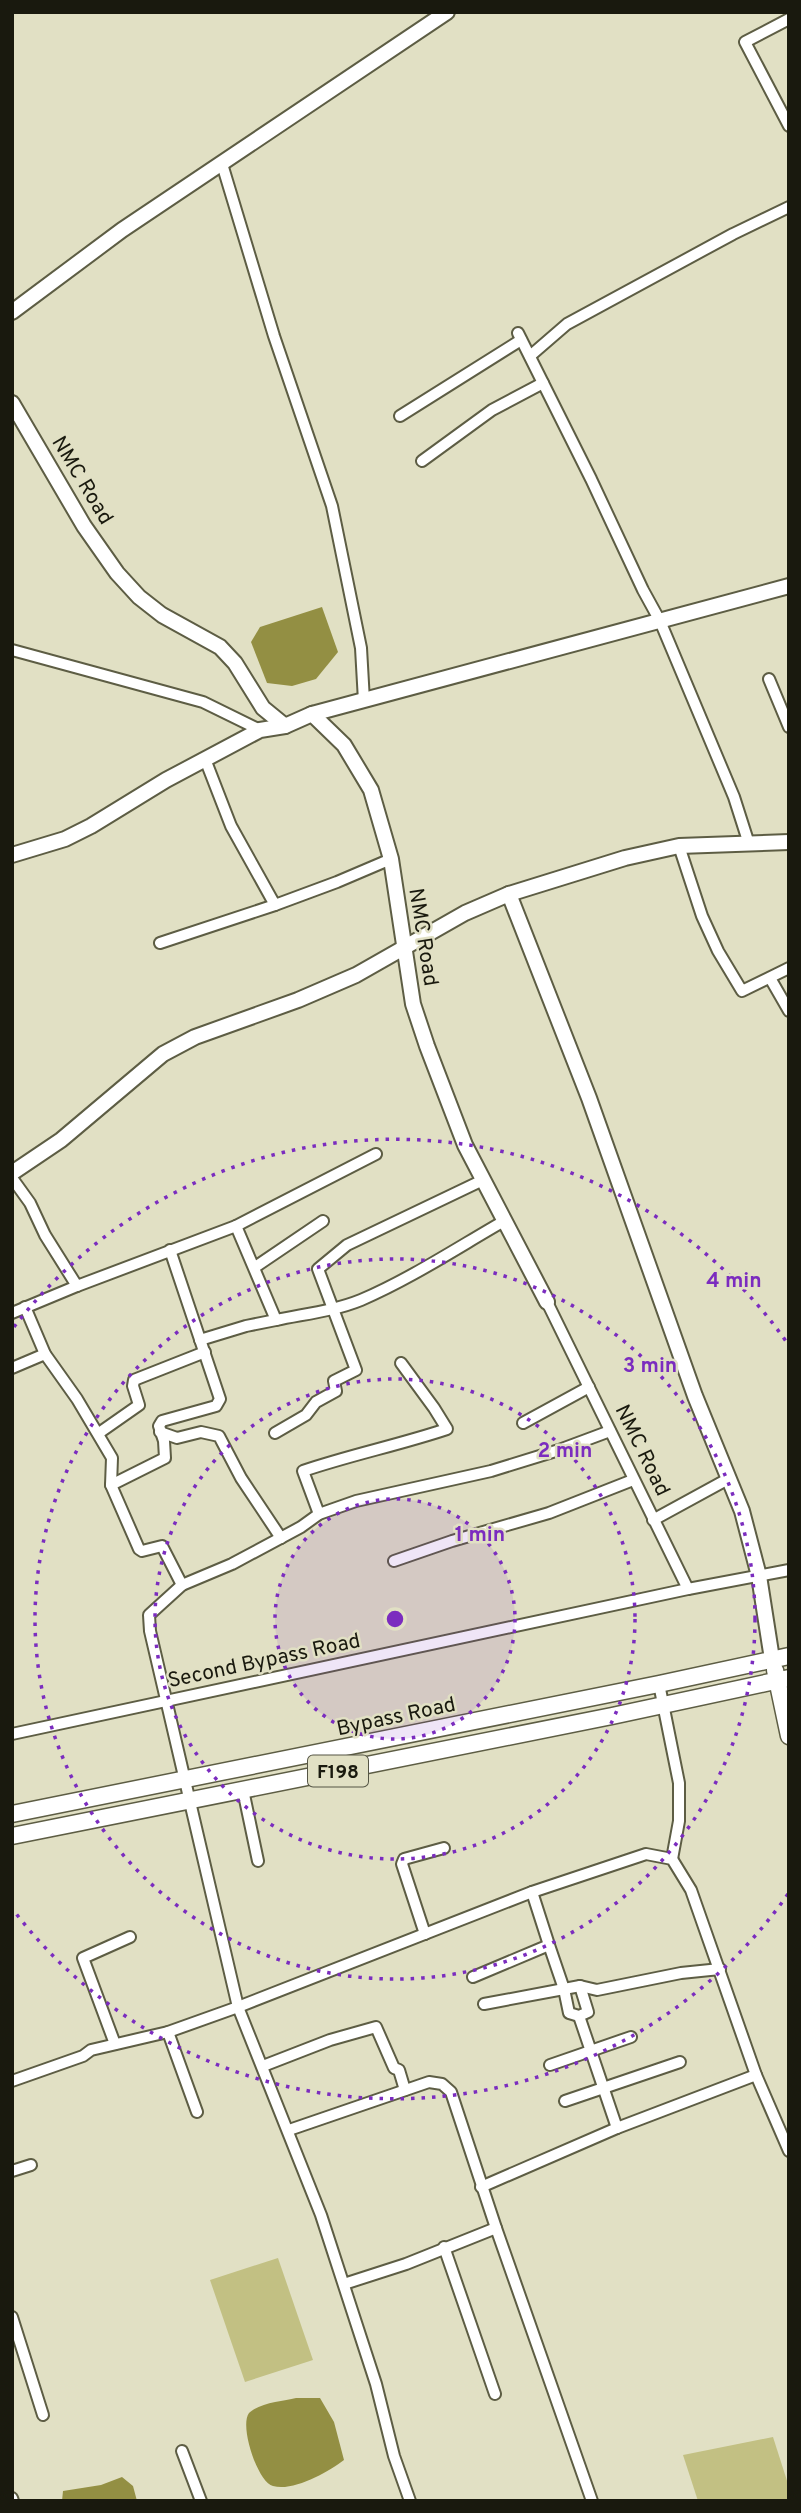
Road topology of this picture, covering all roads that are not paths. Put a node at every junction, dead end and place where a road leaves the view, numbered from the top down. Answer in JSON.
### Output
{"nodes":[{"id":1,"x":447,"y":12,"type":"edge"},
{"id":2,"x":788,"y":21,"type":"edge"},
{"id":3,"x":789,"y":126,"type":"edge"},
{"id":4,"x":222,"y":164,"type":"junction"},
{"id":5,"x":789,"y":207,"type":"edge"},
{"id":6,"x":12,"y":312,"type":"edge"},
{"id":7,"x":530,"y":356,"type":"junction"},
{"id":8,"x":543,"y":383,"type":"junction"},
{"id":9,"x":12,"y":403,"type":"edge"},
{"id":10,"x":400,"y":416,"type":"dead end"},
{"id":11,"x":422,"y":461,"type":"dead end"},
{"id":12,"x":789,"y":586,"type":"edge"},
{"id":13,"x":660,"y":621,"type":"junction"},
{"id":14,"x":12,"y":650,"type":"edge"},
{"id":15,"x":769,"y":679,"type":"dead end"},
{"id":16,"x":364,"y":701,"type":"junction"},
{"id":17,"x":312,"y":714,"type":"junction"},
{"id":18,"x":285,"y":726,"type":"junction"},
{"id":19,"x":789,"y":727,"type":"edge"},
{"id":20,"x":260,"y":730,"type":"junction"},
{"id":21,"x":205,"y":759,"type":"junction"},
{"id":22,"x":789,"y":842,"type":"edge"},
{"id":23,"x":749,"y":844,"type":"junction"},
{"id":24,"x":679,"y":846,"type":"junction"},
{"id":25,"x":12,"y":855,"type":"edge"},
{"id":26,"x":391,"y":859,"type":"junction"},
{"id":27,"x":509,"y":894,"type":"junction"},
{"id":28,"x":275,"y":905,"type":"junction"},
{"id":29,"x":160,"y":943,"type":"dead end"},
{"id":30,"x":406,"y":945,"type":"junction"},
{"id":31,"x":789,"y":968,"type":"edge"},
{"id":32,"x":770,"y":978,"type":"junction"},
{"id":33,"x":789,"y":1011,"type":"edge"},
{"id":34,"x":376,"y":1154,"type":"dead end"},
{"id":35,"x":12,"y":1175,"type":"edge"},
{"id":36,"x":483,"y":1180,"type":"junction"},
{"id":37,"x":504,"y":1221,"type":"junction"},
{"id":38,"x":323,"y":1222,"type":"dead end"},
{"id":39,"x":236,"y":1226,"type":"junction"},
{"id":40,"x":170,"y":1250,"type":"junction"},
{"id":41,"x":255,"y":1267,"type":"junction"},
{"id":42,"x":77,"y":1286,"type":"junction"},
{"id":43,"x":547,"y":1302,"type":"joint"},
{"id":44,"x":25,"y":1307,"type":"junction"},
{"id":45,"x":334,"y":1309,"type":"junction"},
{"id":46,"x":12,"y":1313,"type":"edge"},
{"id":47,"x":276,"y":1320,"type":"junction"},
{"id":48,"x":200,"y":1339,"type":"junction"},
{"id":49,"x":205,"y":1352,"type":"junction"},
{"id":50,"x":45,"y":1354,"type":"junction"},
{"id":51,"x":401,"y":1363,"type":"dead end"},
{"id":52,"x":12,"y":1368,"type":"edge"},
{"id":53,"x":589,"y":1388,"type":"junction"},
{"id":54,"x":523,"y":1423,"type":"dead end"},
{"id":55,"x":610,"y":1431,"type":"junction"},
{"id":56,"x":160,"y":1432,"type":"junction"},
{"id":57,"x":99,"y":1433,"type":"junction"},
{"id":58,"x":275,"y":1433,"type":"dead end"},
{"id":59,"x":728,"y":1479,"type":"junction"},
{"id":60,"x":633,"y":1480,"type":"junction"},
{"id":61,"x":111,"y":1485,"type":"junction"},
{"id":62,"x":320,"y":1514,"type":"junction"},
{"id":63,"x":653,"y":1520,"type":"junction"},
{"id":64,"x":281,"y":1538,"type":"junction"},
{"id":65,"x":394,"y":1561,"type":"dead end"},
{"id":66,"x":789,"y":1570,"type":"edge"},
{"id":67,"x":760,"y":1576,"type":"junction"},
{"id":68,"x":182,"y":1585,"type":"junction"},
{"id":69,"x":688,"y":1589,"type":"junction"},
{"id":70,"x":789,"y":1656,"type":"edge"},
{"id":71,"x":772,"y":1659,"type":"junction"},
{"id":72,"x":783,"y":1679,"type":"edge"},
{"id":73,"x":659,"y":1685,"type":"junction"},
{"id":74,"x":167,"y":1700,"type":"junction"},
{"id":75,"x":664,"y":1704,"type":"junction"},
{"id":76,"x":12,"y":1734,"type":"edge"},
{"id":77,"x":789,"y":1736,"type":"edge"},
{"id":78,"x":186,"y":1781,"type":"junction"},
{"id":79,"x":243,"y":1790,"type":"junction"},
{"id":80,"x":189,"y":1800,"type":"junction"},
{"id":81,"x":12,"y":1814,"type":"edge"},
{"id":82,"x":12,"y":1836,"type":"edge"},
{"id":83,"x":444,"y":1848,"type":"dead end"},
{"id":84,"x":672,"y":1859,"type":"junction"},
{"id":85,"x":258,"y":1861,"type":"dead end"},
{"id":86,"x":532,"y":1892,"type":"junction"},
{"id":87,"x":425,"y":1934,"type":"junction"},
{"id":88,"x":130,"y":1937,"type":"dead end"},
{"id":89,"x":549,"y":1945,"type":"junction"},
{"id":90,"x":720,"y":1969,"type":"junction"},
{"id":91,"x":473,"y":1977,"type":"dead end"},
{"id":92,"x":580,"y":1986,"type":"junction"},
{"id":93,"x":564,"y":1989,"type":"junction"},
{"id":94,"x":484,"y":2004,"type":"dead end"},
{"id":95,"x":239,"y":2007,"type":"junction"},
{"id":96,"x":579,"y":2016,"type":"junction"},
{"id":97,"x":167,"y":2032,"type":"junction"},
{"id":98,"x":631,"y":2037,"type":"dead end"},
{"id":99,"x":115,"y":2044,"type":"junction"},
{"id":100,"x":591,"y":2051,"type":"junction"},
{"id":101,"x":680,"y":2062,"type":"dead end"},
{"id":102,"x":550,"y":2064,"type":"dead end"},
{"id":103,"x":262,"y":2066,"type":"junction"},
{"id":104,"x":756,"y":2075,"type":"junction"},
{"id":105,"x":12,"y":2081,"type":"edge"},
{"id":106,"x":604,"y":2089,"type":"junction"},
{"id":107,"x":405,"y":2090,"type":"junction"},
{"id":108,"x":565,"y":2101,"type":"dead end"},
{"id":109,"x":197,"y":2112,"type":"dead end"},
{"id":110,"x":617,"y":2128,"type":"junction"},
{"id":111,"x":289,"y":2130,"type":"junction"},
{"id":112,"x":789,"y":2151,"type":"edge"},
{"id":113,"x":31,"y":2165,"type":"dead end"},
{"id":114,"x":12,"y":2171,"type":"edge"},
{"id":115,"x":481,"y":2187,"type":"junction"},
{"id":116,"x":496,"y":2228,"type":"junction"},
{"id":117,"x":444,"y":2247,"type":"junction"},
{"id":118,"x":344,"y":2284,"type":"junction"},
{"id":119,"x":12,"y":2317,"type":"edge"},
{"id":120,"x":16,"y":2341,"type":"edge"},
{"id":121,"x":495,"y":2394,"type":"dead end"},
{"id":122,"x":43,"y":2415,"type":"dead end"},
{"id":123,"x":182,"y":2451,"type":"dead end"},
{"id":124,"x":201,"y":2501,"type":"edge"},
{"id":125,"x":410,"y":2501,"type":"edge"},
{"id":126,"x":592,"y":2501,"type":"edge"}],
"edges":[{"from":1,"to":4,"type":"street"},
{"from":2,"to":3,"type":"street"},
{"from":4,"to":6,"type":"street"},
{"from":4,"to":16,"type":"street"},
{"from":5,"to":7,"type":"street"},
{"from":7,"to":8,"type":"street"},
{"from":7,"to":10,"type":"street"},
{"from":8,"to":11,"type":"street"},
{"from":8,"to":13,"type":"street"},
{"from":9,"to":18,"type":"street","name":"NMC Road"},
{"from":12,"to":13,"type":"street"},
{"from":13,"to":16,"type":"street"},
{"from":13,"to":23,"type":"street"},
{"from":14,"to":20,"type":"street"},
{"from":15,"to":19,"type":"street"},
{"from":16,"to":17,"type":"street"},
{"from":17,"to":18,"type":"street"},
{"from":17,"to":26,"type":"street","name":"NMC Road"},
{"from":18,"to":20,"type":"street"},
{"from":20,"to":21,"type":"street"},
{"from":21,"to":25,"type":"street"},
{"from":21,"to":28,"type":"street"},
{"from":22,"to":23,"type":"street"},
{"from":23,"to":24,"type":"street"},
{"from":24,"to":27,"type":"street"},
{"from":24,"to":32,"type":"street"},
{"from":26,"to":28,"type":"street"},
{"from":26,"to":30,"type":"street","name":"NMC Road"},
{"from":27,"to":30,"type":"street"},
{"from":27,"to":59,"type":"street"},
{"from":28,"to":29,"type":"street"},
{"from":30,"to":35,"type":"street"},
{"from":30,"to":36,"type":"street","name":"NMC Road"},
{"from":31,"to":32,"type":"street"},
{"from":32,"to":33,"type":"street"},
{"from":34,"to":39,"type":"street"},
{"from":35,"to":42,"type":"street"},
{"from":36,"to":37,"type":"street","name":"NMC Road"},
{"from":36,"to":45,"type":"street"},
{"from":37,"to":43,"type":"street","name":"NMC Road"},
{"from":37,"to":45,"type":"street"},
{"from":38,"to":41,"type":"street"},
{"from":39,"to":40,"type":"street"},
{"from":39,"to":41,"type":"street"},
{"from":40,"to":42,"type":"street"},
{"from":40,"to":48,"type":"street"},
{"from":41,"to":47,"type":"street"},
{"from":42,"to":44,"type":"street"},
{"from":43,"to":53,"type":"street","name":"NMC Road"},
{"from":44,"to":46,"type":"street"},
{"from":44,"to":50,"type":"street"},
{"from":45,"to":47,"type":"street"},
{"from":45,"to":58,"type":"street"},
{"from":47,"to":48,"type":"street"},
{"from":48,"to":49,"type":"street"},
{"from":49,"to":56,"type":"street"},
{"from":49,"to":57,"type":"street"},
{"from":50,"to":52,"type":"street"},
{"from":50,"to":57,"type":"street"},
{"from":51,"to":62,"type":"street"},
{"from":53,"to":54,"type":"street"},
{"from":53,"to":55,"type":"street","name":"NMC Road"},
{"from":55,"to":60,"type":"street","name":"NMC Road"},
{"from":55,"to":62,"type":"street"},
{"from":56,"to":61,"type":"street"},
{"from":56,"to":64,"type":"street"},
{"from":57,"to":61,"type":"street"},
{"from":59,"to":63,"type":"street"},
{"from":59,"to":67,"type":"street"},
{"from":60,"to":63,"type":"street","name":"NMC Road"},
{"from":60,"to":65,"type":"street"},
{"from":61,"to":68,"type":"street"},
{"from":62,"to":64,"type":"street"},
{"from":63,"to":69,"type":"street","name":"NMC Road"},
{"from":64,"to":68,"type":"street"},
{"from":66,"to":67,"type":"street"},
{"from":67,"to":69,"type":"street","name":"Second Bypass Road"},
{"from":67,"to":71,"type":"street"},
{"from":68,"to":74,"type":"street"},
{"from":69,"to":74,"type":"street","name":"Second Bypass Road"},
{"from":70,"to":71,"type":"main road","name":"Bypass Road","number":"F198"},
{"from":71,"to":72,"type":"main road"},
{"from":71,"to":73,"type":"main road","name":"Bypass Road","number":"F198"},
{"from":72,"to":75,"type":"main road","name":"Bypass Road","number":"F198"},
{"from":72,"to":77,"type":"main road"},
{"from":73,"to":75,"type":"street"},
{"from":73,"to":78,"type":"main road","name":"Bypass Road","number":"F198"},
{"from":74,"to":76,"type":"street","name":"Second Bypass Road"},
{"from":74,"to":78,"type":"street"},
{"from":75,"to":79,"type":"main road","name":"Bypass Road","number":"F198"},
{"from":75,"to":84,"type":"street"},
{"from":78,"to":80,"type":"street"},
{"from":78,"to":81,"type":"main road","name":"Bypass Road","number":"F198"},
{"from":79,"to":80,"type":"main road","name":"Bypass Road","number":"F198"},
{"from":79,"to":85,"type":"street"},
{"from":80,"to":82,"type":"main road","name":"Bypass Road","number":"F198"},
{"from":80,"to":95,"type":"street"},
{"from":83,"to":87,"type":"street"},
{"from":84,"to":86,"type":"street"},
{"from":84,"to":90,"type":"street"},
{"from":86,"to":87,"type":"street"},
{"from":86,"to":89,"type":"street"},
{"from":87,"to":95,"type":"street"},
{"from":88,"to":99,"type":"street"},
{"from":89,"to":91,"type":"street"},
{"from":89,"to":93,"type":"street"},
{"from":90,"to":92,"type":"street"},
{"from":90,"to":104,"type":"street"},
{"from":92,"to":93,"type":"street"},
{"from":92,"to":96,"type":"street"},
{"from":93,"to":94,"type":"street"},
{"from":93,"to":96,"type":"street"},
{"from":95,"to":97,"type":"street"},
{"from":95,"to":103,"type":"street"},
{"from":96,"to":100,"type":"street"},
{"from":97,"to":99,"type":"street"},
{"from":97,"to":109,"type":"street"},
{"from":98,"to":100,"type":"street"},
{"from":99,"to":105,"type":"street"},
{"from":100,"to":102,"type":"street"},
{"from":100,"to":106,"type":"street"},
{"from":101,"to":106,"type":"street"},
{"from":103,"to":107,"type":"street"},
{"from":103,"to":111,"type":"street"},
{"from":104,"to":110,"type":"street"},
{"from":104,"to":112,"type":"street"},
{"from":106,"to":108,"type":"street"},
{"from":106,"to":110,"type":"street"},
{"from":107,"to":111,"type":"street"},
{"from":107,"to":115,"type":"street"},
{"from":110,"to":115,"type":"street"},
{"from":111,"to":118,"type":"street"},
{"from":113,"to":114,"type":"street"},
{"from":115,"to":116,"type":"street"},
{"from":116,"to":117,"type":"street"},
{"from":116,"to":126,"type":"street"},
{"from":117,"to":118,"type":"street"},
{"from":117,"to":121,"type":"street"},
{"from":118,"to":125,"type":"street"},
{"from":119,"to":120,"type":"street"},
{"from":120,"to":122,"type":"street"},
{"from":123,"to":124,"type":"street"}]}
